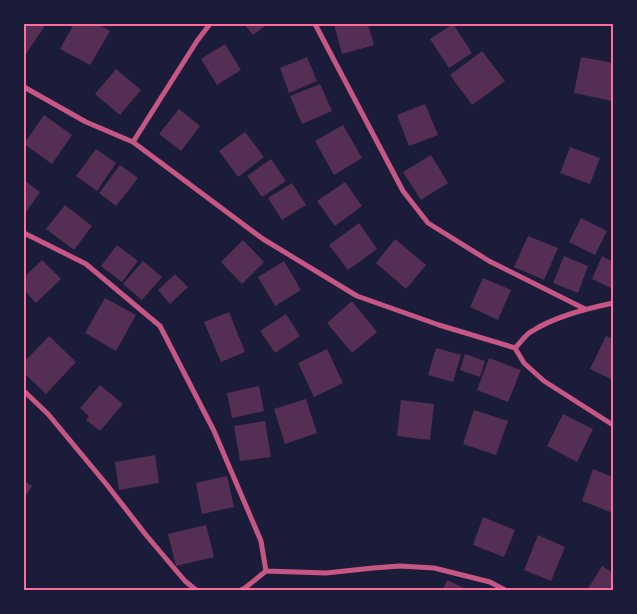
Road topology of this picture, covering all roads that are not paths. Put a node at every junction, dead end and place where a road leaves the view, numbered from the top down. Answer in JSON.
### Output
{"nodes":[{"id":1,"x":210,"y":24,"type":"edge"},
{"id":2,"x":314,"y":24,"type":"edge"},
{"id":3,"x":24,"y":87,"type":"edge"},
{"id":4,"x":132,"y":142,"type":"junction"},
{"id":5,"x":24,"y":233,"type":"edge"},
{"id":6,"x":613,"y":303,"type":"edge"},
{"id":7,"x":585,"y":310,"type":"junction"},
{"id":8,"x":516,"y":348,"type":"junction"},
{"id":9,"x":24,"y":391,"type":"edge"},
{"id":10,"x":613,"y":425,"type":"edge"},
{"id":11,"x":266,"y":571,"type":"junction"},
{"id":12,"x":196,"y":590,"type":"edge"},
{"id":13,"x":241,"y":590,"type":"edge"},
{"id":14,"x":506,"y":590,"type":"edge"}],
"edges":[{"from":1,"to":4,"type":"street"},
{"from":2,"to":7,"type":"street"},
{"from":3,"to":4,"type":"street"},
{"from":4,"to":8,"type":"street"},
{"from":5,"to":11,"type":"street"},
{"from":6,"to":7,"type":"street"},
{"from":7,"to":8,"type":"street"},
{"from":8,"to":10,"type":"street"},
{"from":9,"to":12,"type":"street"},
{"from":11,"to":13,"type":"street"},
{"from":11,"to":14,"type":"street"}]}
